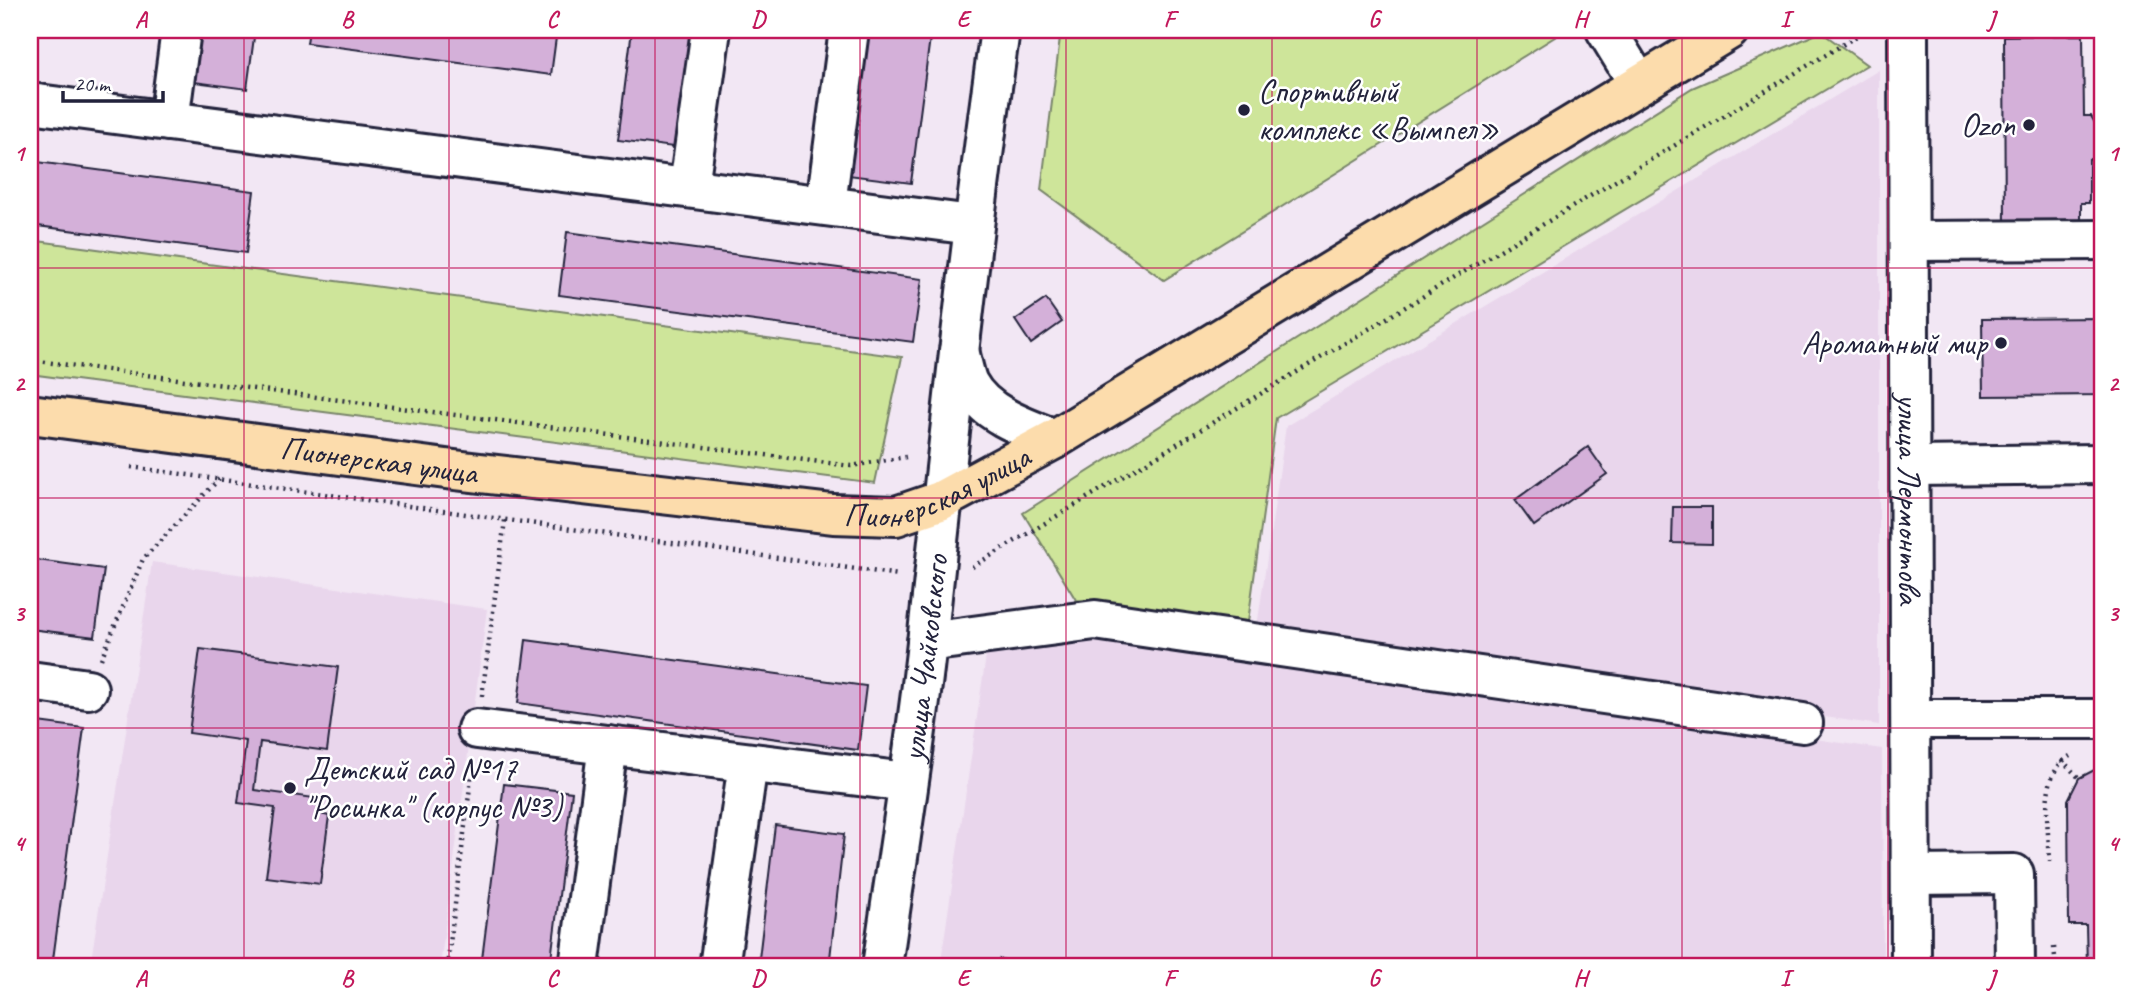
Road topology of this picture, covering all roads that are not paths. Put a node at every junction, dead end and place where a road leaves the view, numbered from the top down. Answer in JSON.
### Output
{"nodes":[{"id":1,"x":181,"y":30,"type":"edge"},
{"id":2,"x":711,"y":30,"type":"edge"},
{"id":3,"x":849,"y":30,"type":"edge"},
{"id":4,"x":1000,"y":30,"type":"edge"},
{"id":5,"x":1605,"y":30,"type":"edge"},
{"id":6,"x":1729,"y":30,"type":"edge"},
{"id":7,"x":1908,"y":30,"type":"edge"},
{"id":8,"x":1639,"y":84,"type":"junction"},
{"id":9,"x":30,"y":103,"type":"edge"},
{"id":10,"x":169,"y":121,"type":"junction"},
{"id":11,"x":689,"y":187,"type":"junction"},
{"id":12,"x":826,"y":204,"type":"junction"},
{"id":13,"x":972,"y":225,"type":"junction"},
{"id":14,"x":2102,"y":240,"type":"edge"},
{"id":15,"x":1909,"y":241,"type":"junction"},
{"id":16,"x":958,"y":349,"type":"junction"},
{"id":17,"x":30,"y":414,"type":"edge"},
{"id":18,"x":1055,"y":439,"type":"junction"},
{"id":19,"x":2102,"y":464,"type":"edge"},
{"id":20,"x":1910,"y":466,"type":"junction"},
{"id":21,"x":940,"y":501,"type":"junction"},
{"id":22,"x":927,"y":642,"type":"junction"},
{"id":23,"x":30,"y":681,"type":"edge"},
{"id":24,"x":88,"y":689,"type":"road end"},
{"id":25,"x":1911,"y":719,"type":"junction"},
{"id":26,"x":2102,"y":719,"type":"edge"},
{"id":27,"x":1803,"y":723,"type":"dead end"},
{"id":28,"x":477,"y":729,"type":"dead end"},
{"id":29,"x":607,"y":745,"type":"junction"},
{"id":30,"x":748,"y":763,"type":"junction"},
{"id":31,"x":907,"y":782,"type":"junction"},
{"id":32,"x":1911,"y":875,"type":"junction"},
{"id":33,"x":579,"y":967,"type":"edge"},
{"id":34,"x":719,"y":967,"type":"edge"},
{"id":35,"x":882,"y":967,"type":"edge"},
{"id":36,"x":1911,"y":967,"type":"edge"},
{"id":37,"x":2015,"y":967,"type":"edge"}],
"edges":[{"from":1,"to":10,"type":"street"},
{"from":2,"to":11,"type":"street"},
{"from":3,"to":12,"type":"street"},
{"from":4,"to":13,"type":"street","name":"улица Чайковского"},
{"from":5,"to":8,"type":"street"},
{"from":6,"to":8,"type":"main road","name":"Пионерская улица"},
{"from":7,"to":15,"type":"street","name":"улица Лермонтова"},
{"from":8,"to":18,"type":"main road","name":"Пионерская улица"},
{"from":9,"to":10,"type":"street"},
{"from":10,"to":11,"type":"street"},
{"from":11,"to":12,"type":"street"},
{"from":12,"to":13,"type":"street"},
{"from":13,"to":16,"type":"street","name":"улица Чайковского"},
{"from":14,"to":15,"type":"street"},
{"from":15,"to":20,"type":"street","name":"улица Лермонтова"},
{"from":16,"to":18,"type":"street","name":"улица Чайковского"},
{"from":16,"to":21,"type":"street","name":"улица Чайковского"},
{"from":17,"to":21,"type":"main road","name":"Пионерская улица"},
{"from":18,"to":21,"type":"main road","name":"Пионерская улица"},
{"from":19,"to":20,"type":"street"},
{"from":20,"to":25,"type":"street","name":"улица Лермонтова"},
{"from":21,"to":22,"type":"street","name":"улица Чайковского"},
{"from":22,"to":27,"type":"street"},
{"from":22,"to":31,"type":"street","name":"улица Чайковского"},
{"from":23,"to":24,"type":"street"},
{"from":25,"to":26,"type":"street"},
{"from":25,"to":32,"type":"street","name":"улица Лермонтова"},
{"from":28,"to":29,"type":"street"},
{"from":29,"to":30,"type":"street"},
{"from":29,"to":33,"type":"street"},
{"from":30,"to":31,"type":"street"},
{"from":30,"to":34,"type":"street"},
{"from":31,"to":35,"type":"street","name":"улица Чайковского"},
{"from":32,"to":36,"type":"street","name":"улица Лермонтова"},
{"from":32,"to":37,"type":"street"}]}
